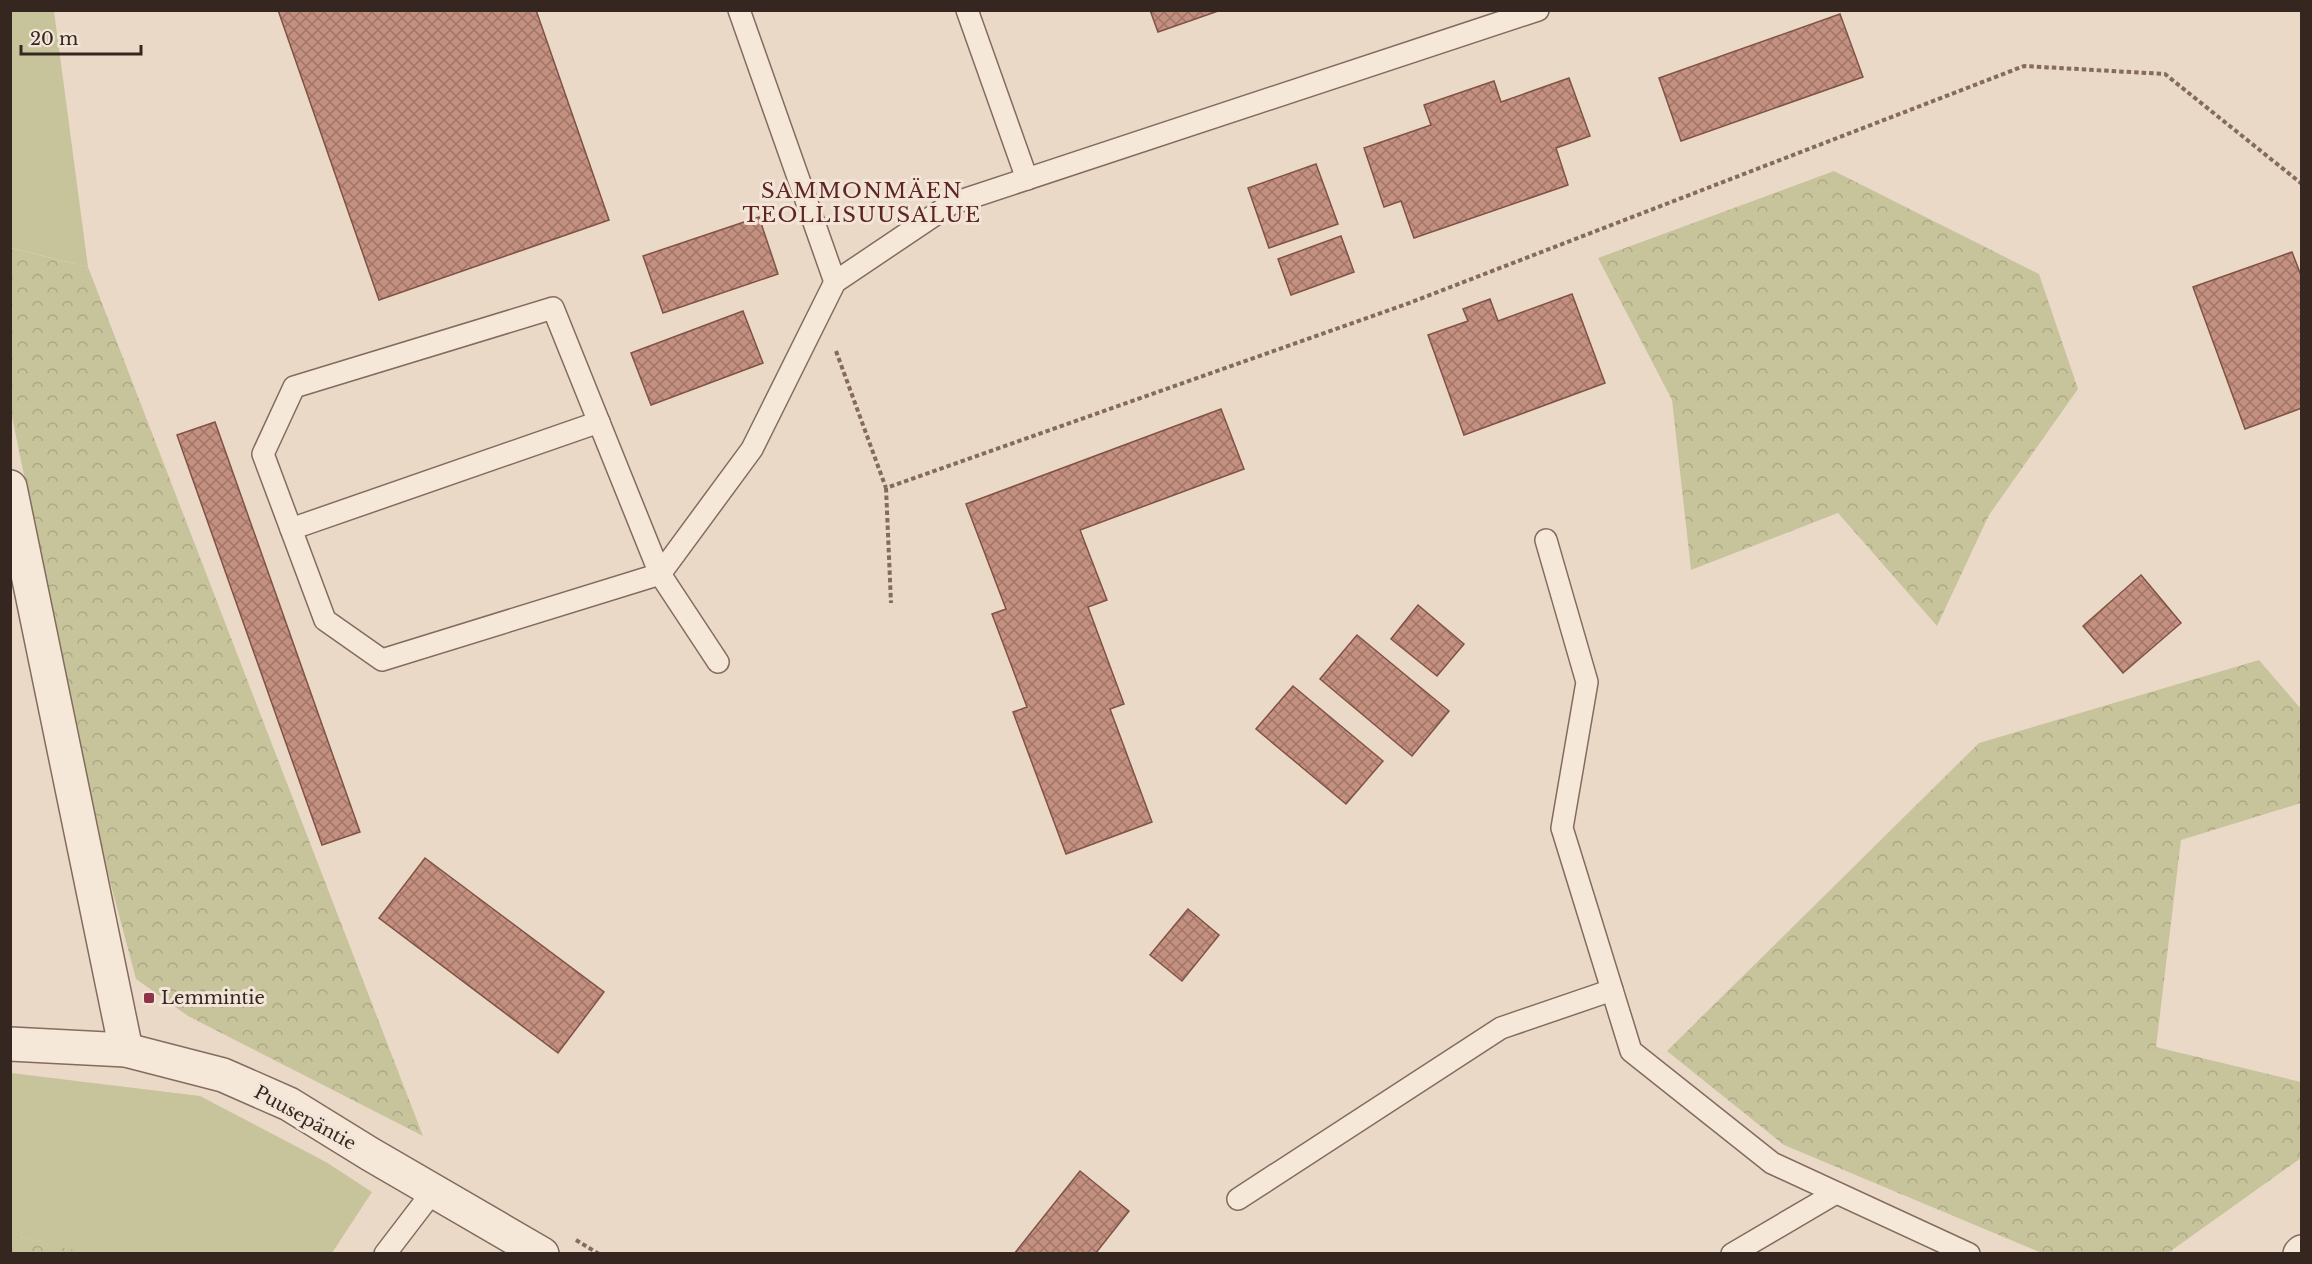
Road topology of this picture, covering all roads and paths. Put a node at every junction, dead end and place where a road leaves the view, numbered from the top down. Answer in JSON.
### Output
{"nodes":[{"id":1,"x":739,"y":10,"type":"edge"},
{"id":2,"x":967,"y":10,"type":"edge"},
{"id":3,"x":1538,"y":10,"type":"edge"},
{"id":4,"x":1027,"y":179,"type":"junction"},
{"id":5,"x":2301,"y":184,"type":"edge"},
{"id":6,"x":835,"y":282,"type":"junction"},
{"id":7,"x":821,"y":310,"type":"junction"},
{"id":8,"x":599,"y":422,"type":"junction"},
{"id":9,"x":10,"y":487,"type":"edge"},
{"id":10,"x":886,"y":488,"type":"junction"},
{"id":11,"x":291,"y":529,"type":"junction"},
{"id":12,"x":1546,"y":540,"type":"dead end"},
{"id":13,"x":660,"y":574,"type":"junction"},
{"id":14,"x":891,"y":603,"type":"dead end"},
{"id":15,"x":718,"y":662,"type":"dead end"},
{"id":16,"x":1612,"y":990,"type":"junction"},
{"id":17,"x":10,"y":1044,"type":"edge"},
{"id":18,"x":126,"y":1050,"type":"junction"},
{"id":19,"x":434,"y":1190,"type":"junction"},
{"id":20,"x":1836,"y":1193,"type":"junction"},
{"id":21,"x":1238,"y":1199,"type":"dead end"},
{"id":22,"x":385,"y":1254,"type":"edge"},
{"id":23,"x":542,"y":1254,"type":"edge"},
{"id":24,"x":1731,"y":1254,"type":"edge"},
{"id":25,"x":1969,"y":1254,"type":"edge"}],
"edges":[{"from":1,"to":6,"type":"lane"},
{"from":2,"to":4,"type":"lane"},
{"from":3,"to":4,"type":"lane"},
{"from":4,"to":6,"type":"lane"},
{"from":5,"to":10,"type":"path"},
{"from":6,"to":7,"type":"lane"},
{"from":7,"to":10,"type":"path"},
{"from":7,"to":13,"type":"lane"},
{"from":8,"to":11,"type":"lane"},
{"from":8,"to":11,"type":"lane"},
{"from":8,"to":13,"type":"lane"},
{"from":9,"to":18,"type":"street"},
{"from":10,"to":14,"type":"path"},
{"from":11,"to":13,"type":"lane"},
{"from":12,"to":16,"type":"lane"},
{"from":13,"to":15,"type":"lane"},
{"from":16,"to":20,"type":"lane"},
{"from":16,"to":21,"type":"lane"},
{"from":17,"to":18,"type":"street","name":"Puusepäntie"},
{"from":18,"to":19,"type":"street","name":"Puusepäntie"},
{"from":19,"to":22,"type":"lane"},
{"from":19,"to":23,"type":"street","name":"Puusepäntie"},
{"from":20,"to":24,"type":"lane"},
{"from":20,"to":25,"type":"lane"}]}
